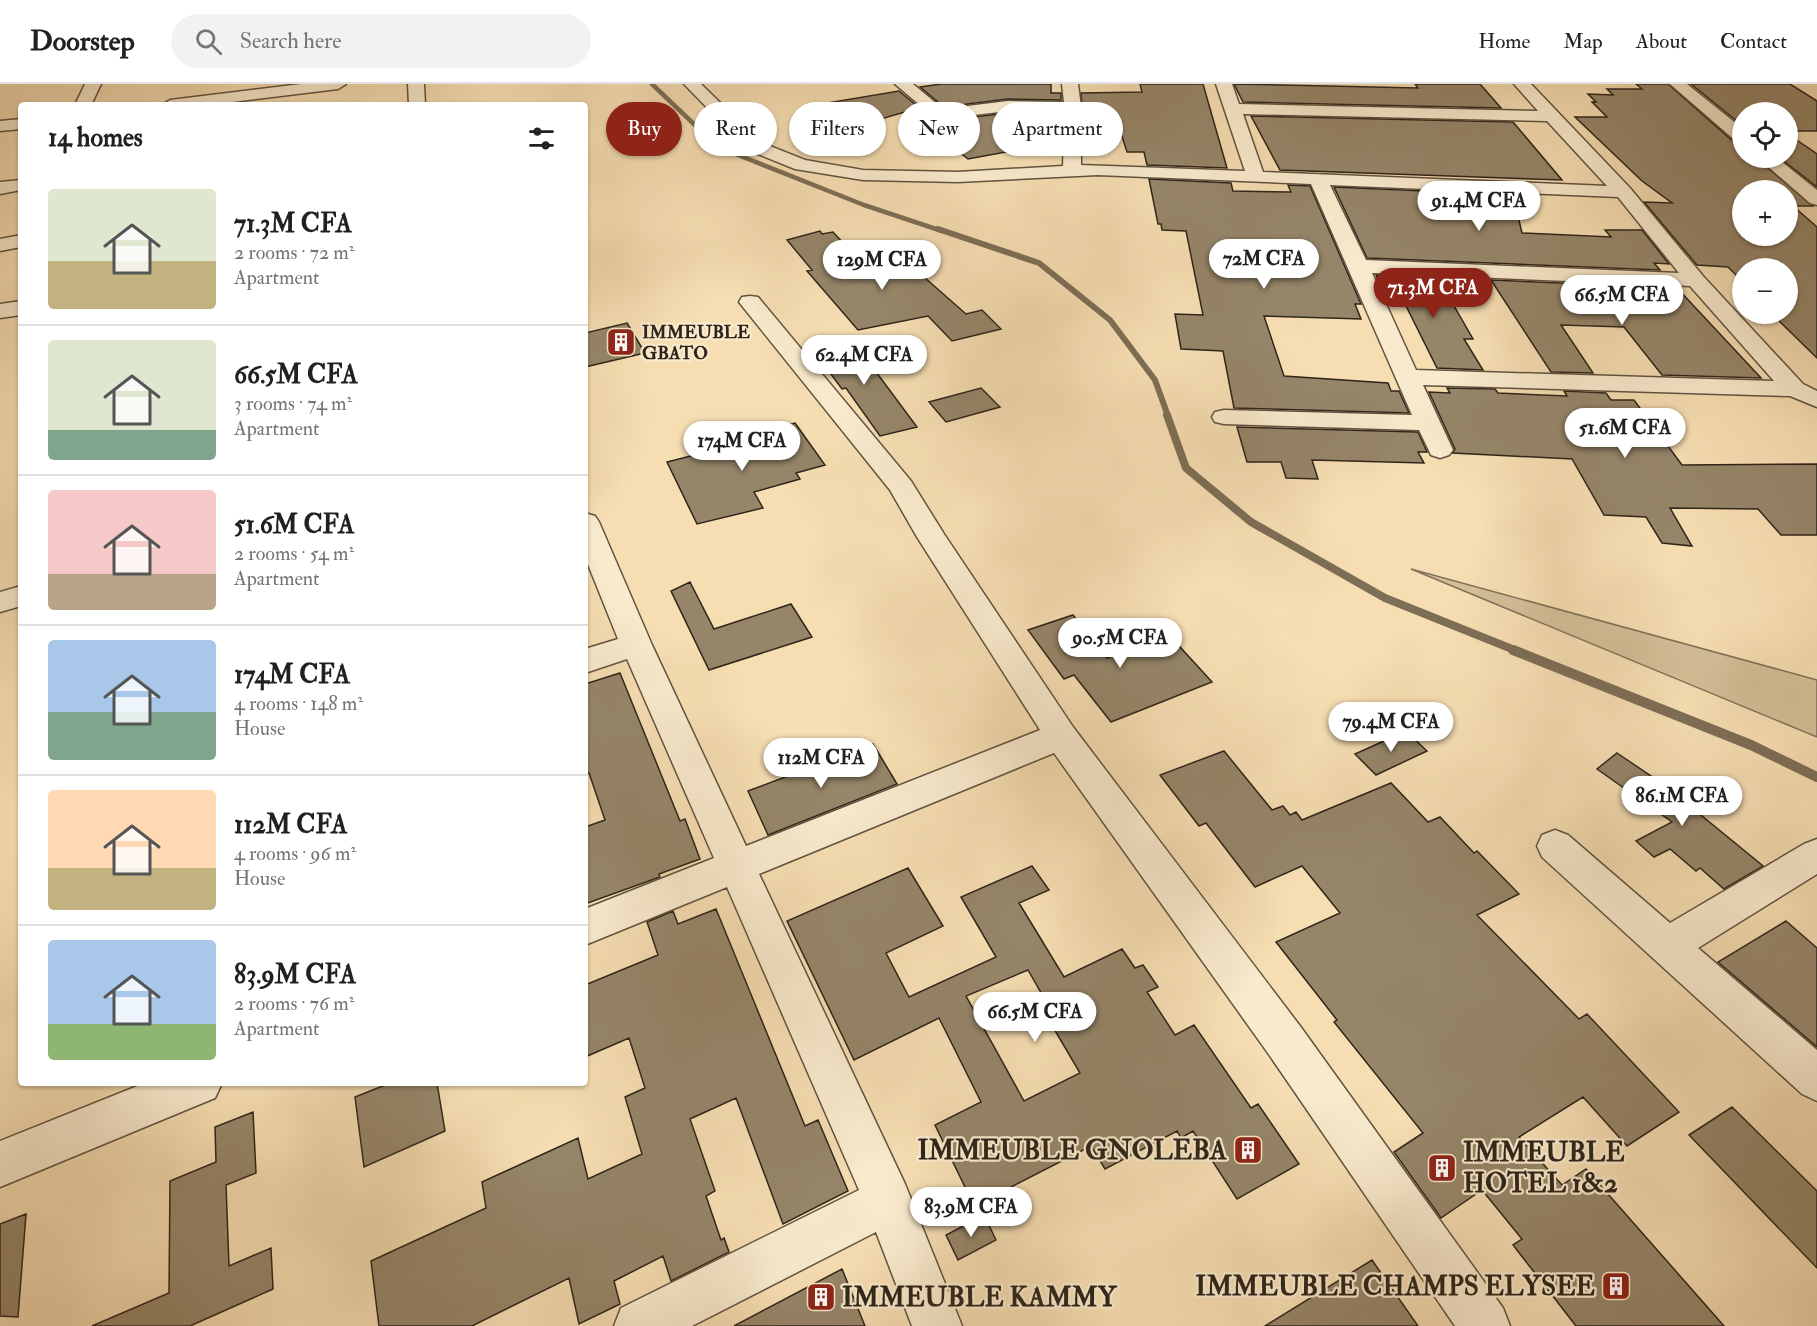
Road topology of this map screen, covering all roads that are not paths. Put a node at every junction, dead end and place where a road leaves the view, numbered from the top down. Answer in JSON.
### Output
{"nodes":[{"id":1,"x":93,"y":84,"type":"edge"},
{"id":2,"x":338,"y":84,"type":"edge"},
{"id":3,"x":416,"y":84,"type":"edge"},
{"id":4,"x":692,"y":84,"type":"edge"},
{"id":5,"x":903,"y":84,"type":"edge"},
{"id":6,"x":1070,"y":84,"type":"edge"},
{"id":7,"x":1224,"y":84,"type":"edge"},
{"id":8,"x":1522,"y":84,"type":"edge"},
{"id":9,"x":1678,"y":84,"type":"edge"},
{"id":10,"x":84,"y":102,"type":"edge"},
{"id":11,"x":194,"y":102,"type":"edge"},
{"id":12,"x":417,"y":102,"type":"edge"},
{"id":13,"x":1072,"y":102,"type":"edge"},
{"id":14,"x":992,"y":107,"type":"edge"},
{"id":15,"x":1232,"y":109,"type":"junction"},
{"id":16,"x":1551,"y":116,"type":"junction"},
{"id":17,"x":18,"y":124,"type":"edge"},
{"id":18,"x":0,"y":126,"type":"edge"},
{"id":19,"x":1732,"y":129,"type":"edge"},
{"id":20,"x":1072,"y":156,"type":"edge"},
{"id":21,"x":1779,"y":168,"type":"edge"},
{"id":22,"x":1072,"y":170,"type":"junction"},
{"id":23,"x":1256,"y":176,"type":"junction"},
{"id":24,"x":1317,"y":178,"type":"junction"},
{"id":25,"x":18,"y":185,"type":"edge"},
{"id":26,"x":0,"y":188,"type":"edge"},
{"id":27,"x":1623,"y":192,"type":"junction"},
{"id":28,"x":1816,"y":199,"type":"edge"},
{"id":29,"x":18,"y":242,"type":"edge"},
{"id":30,"x":0,"y":245,"type":"edge"},
{"id":31,"x":1360,"y":266,"type":"junction"},
{"id":32,"x":1696,"y":280,"type":"junction"},
{"id":33,"x":750,"y":302,"type":"dead end"},
{"id":34,"x":18,"y":308,"type":"edge"},
{"id":35,"x":0,"y":311,"type":"edge"},
{"id":36,"x":1406,"y":377,"type":"junction"},
{"id":37,"x":1794,"y":389,"type":"junction"},
{"id":38,"x":1817,"y":400,"type":"edge"},
{"id":39,"x":1224,"y":417,"type":"dead end"},
{"id":40,"x":1428,"y":423,"type":"junction"},
{"id":41,"x":1440,"y":450,"type":"dead end"},
{"id":42,"x":588,"y":529,"type":"edge"},
{"id":43,"x":18,"y":597,"type":"edge"},
{"id":44,"x":0,"y":602,"type":"edge"},
{"id":45,"x":636,"y":645,"type":"junction"},
{"id":46,"x":588,"y":660,"type":"edge"},
{"id":47,"x":1061,"y":736,"type":"junction"},
{"id":48,"x":1555,"y":846,"type":"dead end"},
{"id":49,"x":1817,"y":855,"type":"edge"},
{"id":50,"x":735,"y":866,"type":"junction"},
{"id":51,"x":588,"y":926,"type":"edge"},
{"id":52,"x":1668,"y":945,"type":"junction"},
{"id":53,"x":1817,"y":1079,"type":"edge"},
{"id":54,"x":193,"y":1086,"type":"edge"},
{"id":55,"x":0,"y":1164,"type":"edge"},
{"id":56,"x":888,"y":1201,"type":"junction"},
{"id":57,"x":639,"y":1326,"type":"edge"},
{"id":58,"x":937,"y":1326,"type":"edge"},
{"id":59,"x":1485,"y":1326,"type":"edge"}],
"edges":[{"from":1,"to":10,"type":"street"},
{"from":2,"to":11,"type":"street"},
{"from":3,"to":12,"type":"street"},
{"from":4,"to":22,"type":"street"},
{"from":5,"to":14,"type":"street"},
{"from":6,"to":13,"type":"street"},
{"from":7,"to":15,"type":"street"},
{"from":8,"to":16,"type":"street"},
{"from":9,"to":19,"type":"street"},
{"from":15,"to":16,"type":"street"},
{"from":15,"to":23,"type":"street"},
{"from":16,"to":27,"type":"street"},
{"from":17,"to":18,"type":"street"},
{"from":20,"to":22,"type":"street"},
{"from":21,"to":28,"type":"street"},
{"from":22,"to":23,"type":"street"},
{"from":23,"to":24,"type":"street"},
{"from":24,"to":27,"type":"street"},
{"from":24,"to":31,"type":"street"},
{"from":25,"to":26,"type":"street"},
{"from":27,"to":32,"type":"street"},
{"from":29,"to":30,"type":"street"},
{"from":31,"to":32,"type":"street"},
{"from":31,"to":36,"type":"street"},
{"from":32,"to":37,"type":"street"},
{"from":33,"to":47,"type":"street"},
{"from":34,"to":35,"type":"street"},
{"from":36,"to":37,"type":"street"},
{"from":36,"to":40,"type":"street"},
{"from":37,"to":38,"type":"street"},
{"from":39,"to":40,"type":"street"},
{"from":40,"to":41,"type":"street"},
{"from":42,"to":45,"type":"street"},
{"from":43,"to":44,"type":"street"},
{"from":45,"to":46,"type":"street"},
{"from":45,"to":50,"type":"street"},
{"from":47,"to":50,"type":"street"},
{"from":47,"to":59,"type":"street"},
{"from":48,"to":52,"type":"street"},
{"from":49,"to":52,"type":"street"},
{"from":50,"to":51,"type":"street"},
{"from":50,"to":56,"type":"street"},
{"from":52,"to":53,"type":"street"},
{"from":54,"to":55,"type":"street"},
{"from":56,"to":57,"type":"street"},
{"from":56,"to":58,"type":"street"}]}
